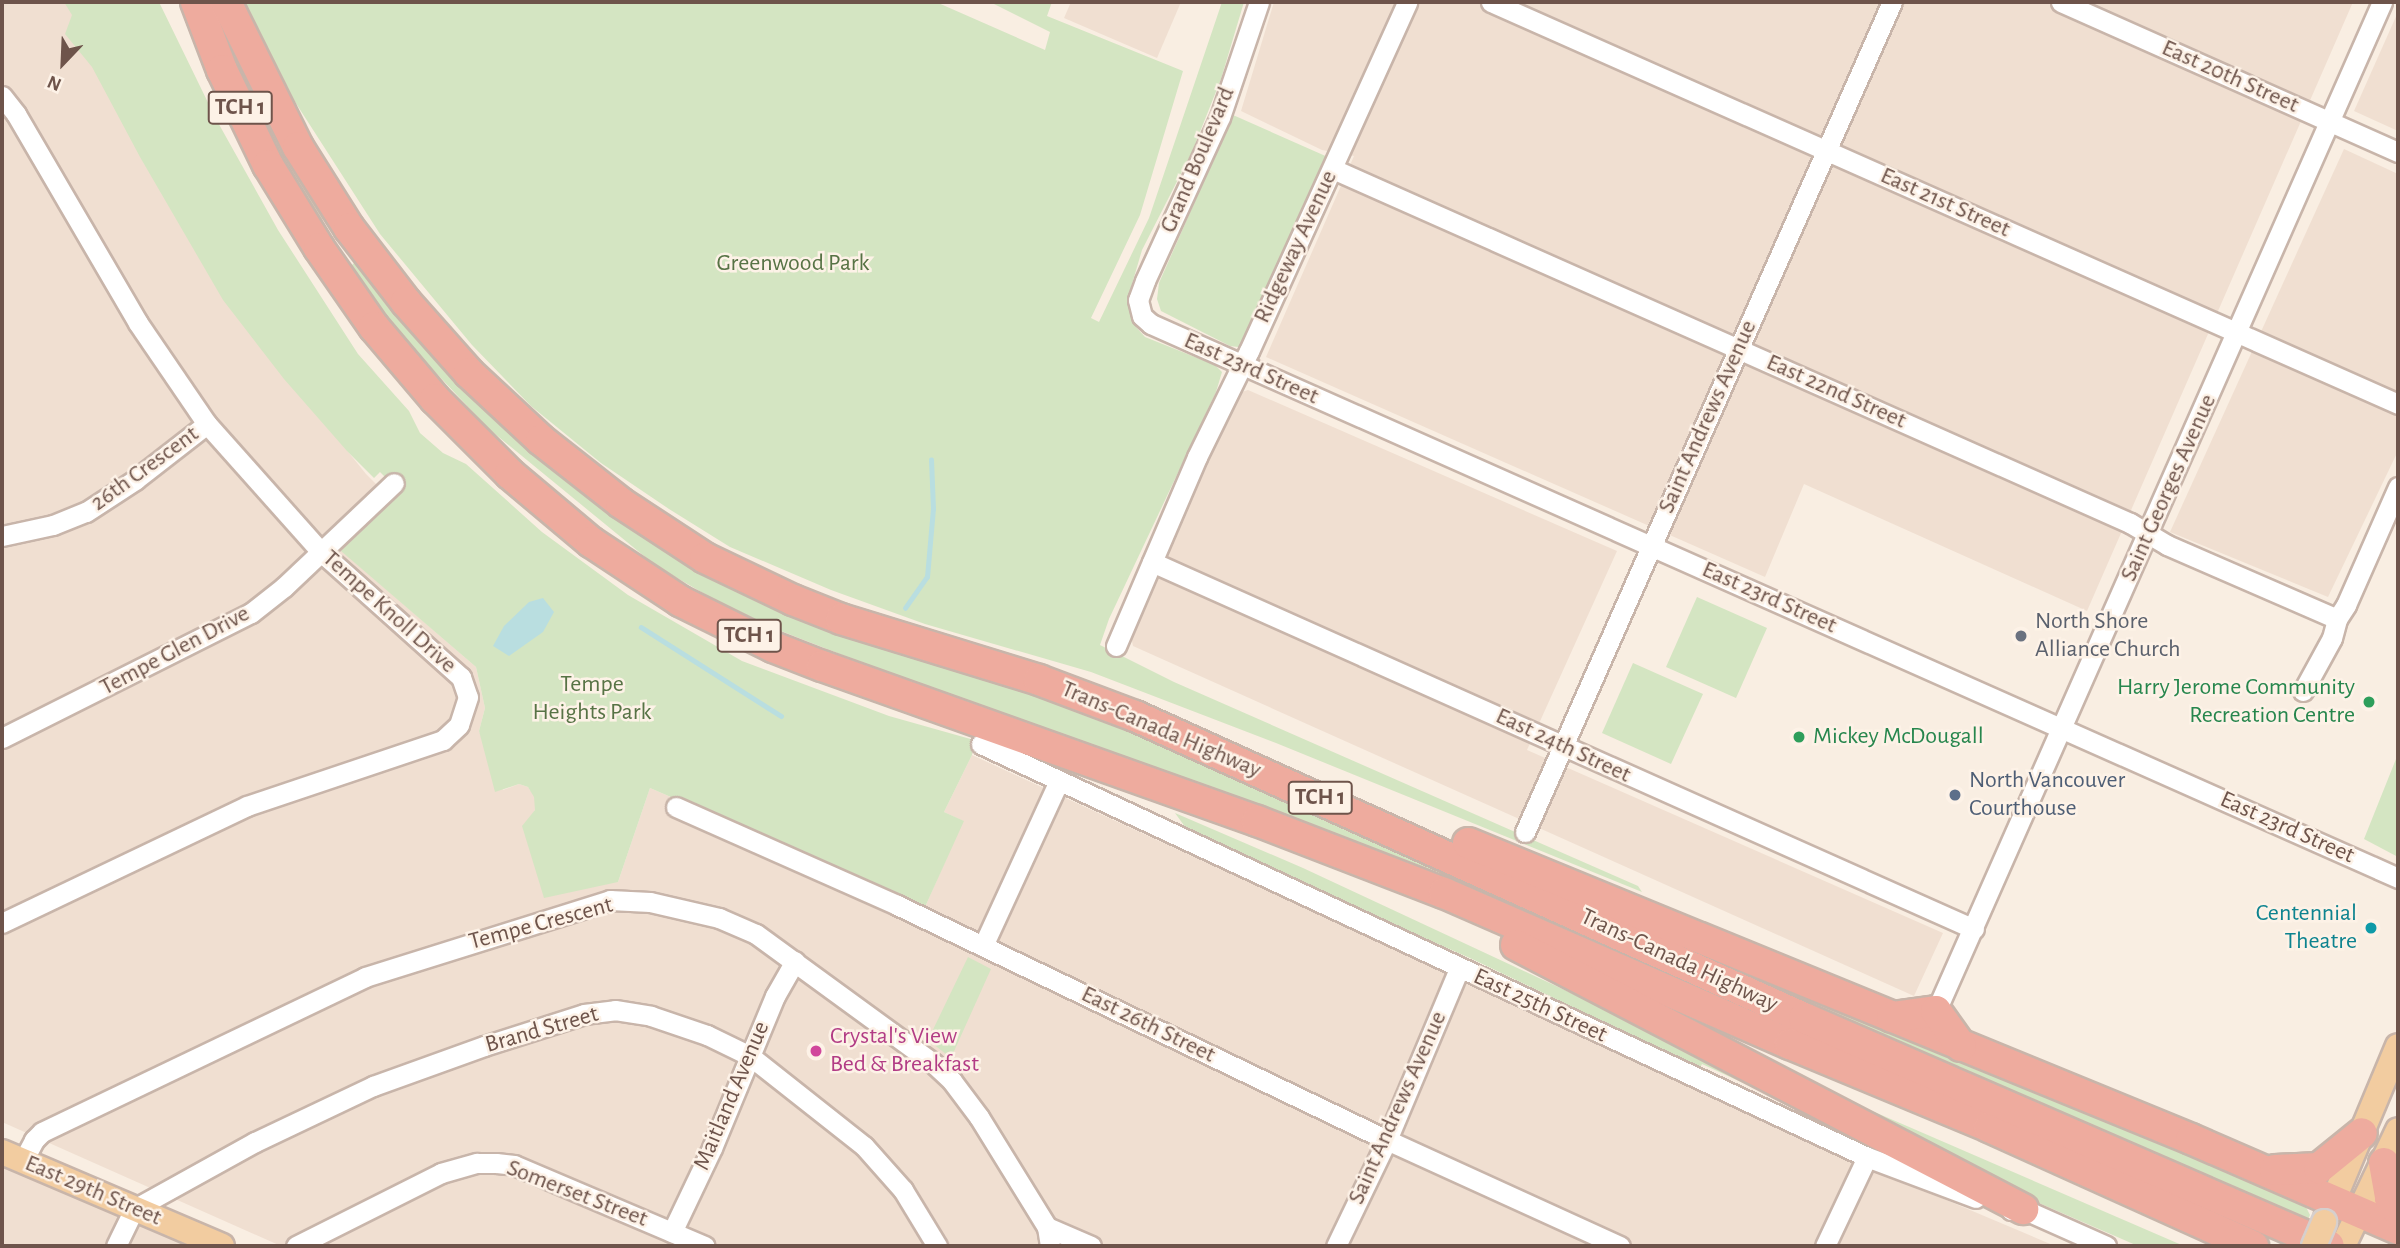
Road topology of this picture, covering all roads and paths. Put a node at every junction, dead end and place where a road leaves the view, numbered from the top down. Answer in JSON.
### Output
{"nodes":[{"id":1,"x":177,"y":2,"type":"edge"},
{"id":2,"x":196,"y":2,"type":"edge"},
{"id":3,"x":226,"y":2,"type":"edge"},
{"id":4,"x":1259,"y":2,"type":"edge"},
{"id":5,"x":1407,"y":2,"type":"edge"},
{"id":6,"x":1491,"y":2,"type":"edge"},
{"id":7,"x":1892,"y":2,"type":"edge"},
{"id":8,"x":2061,"y":2,"type":"edge"},
{"id":9,"x":2382,"y":2,"type":"edge"},
{"id":10,"x":2,"y":96,"type":"edge"},
{"id":11,"x":2330,"y":122,"type":"junction"},
{"id":12,"x":1826,"y":150,"type":"junction"},
{"id":13,"x":2398,"y":152,"type":"edge"},
{"id":14,"x":1332,"y":169,"type":"junction"},
{"id":15,"x":294,"y":210,"type":"junction"},
{"id":16,"x":1142,"y":316,"type":"joint"},
{"id":17,"x":2238,"y":332,"type":"junction"},
{"id":18,"x":1739,"y":349,"type":"junction"},
{"id":19,"x":1242,"y":365,"type":"junction"},
{"id":20,"x":2398,"y":404,"type":"edge"},
{"id":21,"x":207,"y":424,"type":"junction"},
{"id":22,"x":394,"y":483,"type":"dead end"},
{"id":23,"x":2398,"y":487,"type":"edge"},
{"id":24,"x":2148,"y":533,"type":"junction"},
{"id":25,"x":2,"y":536,"type":"edge"},
{"id":26,"x":1651,"y":545,"type":"junction"},
{"id":27,"x":321,"y":552,"type":"junction"},
{"id":28,"x":1152,"y":562,"type":"junction"},
{"id":29,"x":2337,"y":619,"type":"junction"},
{"id":30,"x":1116,"y":646,"type":"dead end"},
{"id":31,"x":2303,"y":691,"type":"dead end"},
{"id":32,"x":1086,"y":697,"type":"junction"},
{"id":33,"x":2062,"y":729,"type":"junction"},
{"id":34,"x":2,"y":738,"type":"edge"},
{"id":35,"x":981,"y":744,"type":"dead end"},
{"id":36,"x":1561,"y":746,"type":"junction"},
{"id":37,"x":1059,"y":781,"type":"junction"},
{"id":38,"x":676,"y":807,"type":"dead end"},
{"id":39,"x":1257,"y":821,"type":"junction"},
{"id":40,"x":1525,"y":832,"type":"dead end"},
{"id":41,"x":2398,"y":878,"type":"edge"},
{"id":42,"x":2,"y":922,"type":"edge"},
{"id":43,"x":1973,"y":929,"type":"junction"},
{"id":44,"x":983,"y":946,"type":"junction"},
{"id":45,"x":795,"y":961,"type":"junction"},
{"id":46,"x":1458,"y":969,"type":"junction"},
{"id":47,"x":1936,"y":1011,"type":"junction"},
{"id":48,"x":1892,"y":1017,"type":"junction"},
{"id":49,"x":1961,"y":1046,"type":"junction"},
{"id":50,"x":2398,"y":1046,"type":"edge"},
{"id":51,"x":750,"y":1056,"type":"junction"},
{"id":52,"x":2398,"y":1130,"type":"edge"},
{"id":53,"x":2362,"y":1133,"type":"junction"},
{"id":54,"x":1387,"y":1140,"type":"junction"},
{"id":55,"x":12,"y":1157,"type":"edge"},
{"id":56,"x":1867,"y":1157,"type":"junction"},
{"id":57,"x":2384,"y":1163,"type":"junction"},
{"id":58,"x":2263,"y":1169,"type":"junction"},
{"id":59,"x":134,"y":1209,"type":"junction"},
{"id":60,"x":2023,"y":1209,"type":"junction"},
{"id":61,"x":2398,"y":1211,"type":"edge"},
{"id":62,"x":2340,"y":1226,"type":"edge"},
{"id":63,"x":2398,"y":1229,"type":"edge"},
{"id":64,"x":672,"y":1232,"type":"junction"},
{"id":65,"x":1049,"y":1237,"type":"edge"},
{"id":66,"x":116,"y":1246,"type":"edge"},
{"id":67,"x":222,"y":1246,"type":"edge"},
{"id":68,"x":296,"y":1246,"type":"edge"},
{"id":69,"x":705,"y":1246,"type":"edge"},
{"id":70,"x":937,"y":1246,"type":"edge"},
{"id":71,"x":1091,"y":1246,"type":"edge"},
{"id":72,"x":1336,"y":1246,"type":"edge"},
{"id":73,"x":1620,"y":1246,"type":"edge"},
{"id":74,"x":1825,"y":1246,"type":"edge"},
{"id":75,"x":2106,"y":1246,"type":"edge"},
{"id":76,"x":2253,"y":1246,"type":"edge"},
{"id":77,"x":2314,"y":1246,"type":"edge"}],
"edges":[{"from":1,"to":15,"type":"highway"},
{"from":2,"to":15,"type":"highway","name":"Trans-Canada Highway","number":"TCH 1"},
{"from":3,"to":32,"type":"highway","name":"Trans-Canada Highway","number":"TCH 1"},
{"from":4,"to":16,"type":"street","name":"Grand Boulevard"},
{"from":5,"to":14,"type":"street","name":"Ridgeway Avenue"},
{"from":6,"to":12,"type":"street","name":"East 21st Street"},
{"from":7,"to":12,"type":"street","name":"Saint Andrews Avenue"},
{"from":8,"to":11,"type":"street","name":"East 20th Street"},
{"from":9,"to":11,"type":"street","name":"Saint Georges Avenue"},
{"from":10,"to":21,"type":"street","name":"Tempe Knoll Drive"},
{"from":11,"to":13,"type":"street","name":"East 20th Street"},
{"from":11,"to":17,"type":"street","name":"Saint Georges Avenue"},
{"from":12,"to":17,"type":"street","name":"East 21st Street"},
{"from":12,"to":18,"type":"street","name":"Saint Andrews Avenue"},
{"from":14,"to":18,"type":"street","name":"East 22nd Street"},
{"from":14,"to":19,"type":"street","name":"Ridgeway Avenue"},
{"from":15,"to":39,"type":"highway","name":"Trans-Canada Highway","number":"TCH 1"},
{"from":16,"to":19,"type":"street","name":"East 23rd Street"},
{"from":17,"to":20,"type":"street","name":"East 21st Street"},
{"from":17,"to":24,"type":"street","name":"Saint Georges Avenue"},
{"from":18,"to":24,"type":"street","name":"East 22nd Street"},
{"from":18,"to":26,"type":"street","name":"Saint Andrews Avenue"},
{"from":19,"to":26,"type":"street","name":"East 23rd Street"},
{"from":19,"to":28,"type":"street","name":"Ridgeway Avenue"},
{"from":21,"to":25,"type":"street","name":"26th Crescent"},
{"from":21,"to":27,"type":"street","name":"Tempe Knoll Drive"},
{"from":22,"to":27,"type":"street","name":"Tempe Glen Drive"},
{"from":23,"to":29,"type":"street"},
{"from":24,"to":29,"type":"street","name":"East 22nd Street"},
{"from":24,"to":33,"type":"street","name":"Saint Georges Avenue"},
{"from":26,"to":33,"type":"street","name":"East 23rd Street"},
{"from":26,"to":36,"type":"street","name":"Saint Andrews Avenue"},
{"from":27,"to":34,"type":"street","name":"Tempe Glen Drive"},
{"from":27,"to":42,"type":"street","name":"Tempe Knoll Drive"},
{"from":28,"to":30,"type":"street","name":"Ridgeway Avenue"},
{"from":28,"to":36,"type":"street","name":"East 24th Street"},
{"from":29,"to":31,"type":"street"},
{"from":32,"to":48,"type":"highway"},
{"from":32,"to":62,"type":"highway","name":"Trans-Canada Highway","number":"TCH 1"},
{"from":33,"to":41,"type":"street","name":"East 23rd Street"},
{"from":33,"to":43,"type":"street","name":"Saint Georges Avenue"},
{"from":35,"to":37,"type":"street","name":"East 25th Street"},
{"from":36,"to":40,"type":"street","name":"Saint Andrews Avenue"},
{"from":36,"to":43,"type":"street","name":"East 24th Street"},
{"from":37,"to":44,"type":"street"},
{"from":37,"to":46,"type":"street","name":"East 25th Street"},
{"from":38,"to":44,"type":"street","name":"East 26th Street"},
{"from":39,"to":60,"type":"highway"},
{"from":39,"to":76,"type":"highway","name":"Trans-Canada Highway","number":"TCH 1"},
{"from":43,"to":47,"type":"street","name":"Saint Georges Avenue"},
{"from":44,"to":54,"type":"street","name":"East 26th Street"},
{"from":45,"to":51,"type":"street","name":"Maitland Avenue"},
{"from":45,"to":55,"type":"street","name":"Tempe Crescent"},
{"from":45,"to":65,"type":"street","name":"Tempe Crescent"},
{"from":46,"to":54,"type":"street","name":"Saint Andrews Avenue"},
{"from":46,"to":56,"type":"street","name":"East 25th Street"},
{"from":47,"to":48,"type":"highway"},
{"from":47,"to":49,"type":"highway"},
{"from":48,"to":49,"type":"highway"},
{"from":49,"to":58,"type":"highway"},
{"from":50,"to":53,"type":"main road"},
{"from":51,"to":59,"type":"street","name":"Brand Street"},
{"from":51,"to":64,"type":"street","name":"Maitland Avenue"},
{"from":51,"to":70,"type":"street","name":"Brand Street"},
{"from":52,"to":57,"type":"main road"},
{"from":53,"to":58,"type":"highway"},
{"from":53,"to":62,"type":"main road"},
{"from":54,"to":72,"type":"street","name":"Saint Andrews Avenue"},
{"from":54,"to":73,"type":"street","name":"East 26th Street"},
{"from":55,"to":59,"type":"main road","name":"East 29th Street"},
{"from":56,"to":60,"type":"street","name":"East 25th Street"},
{"from":56,"to":74,"type":"street"},
{"from":57,"to":61,"type":"highway"},
{"from":57,"to":62,"type":"main road"},
{"from":58,"to":62,"type":"highway"},
{"from":59,"to":66,"type":"street"},
{"from":59,"to":67,"type":"main road","name":"East 29th Street"},
{"from":60,"to":75,"type":"street","name":"East 25th Street"},
{"from":62,"to":63,"type":"highway"},
{"from":62,"to":77,"type":"main road","bridge":true},
{"from":64,"to":68,"type":"street","name":"Somerset Street"},
{"from":64,"to":69,"type":"street","name":"Somerset Street"},
{"from":65,"to":71,"type":"street"}]}
